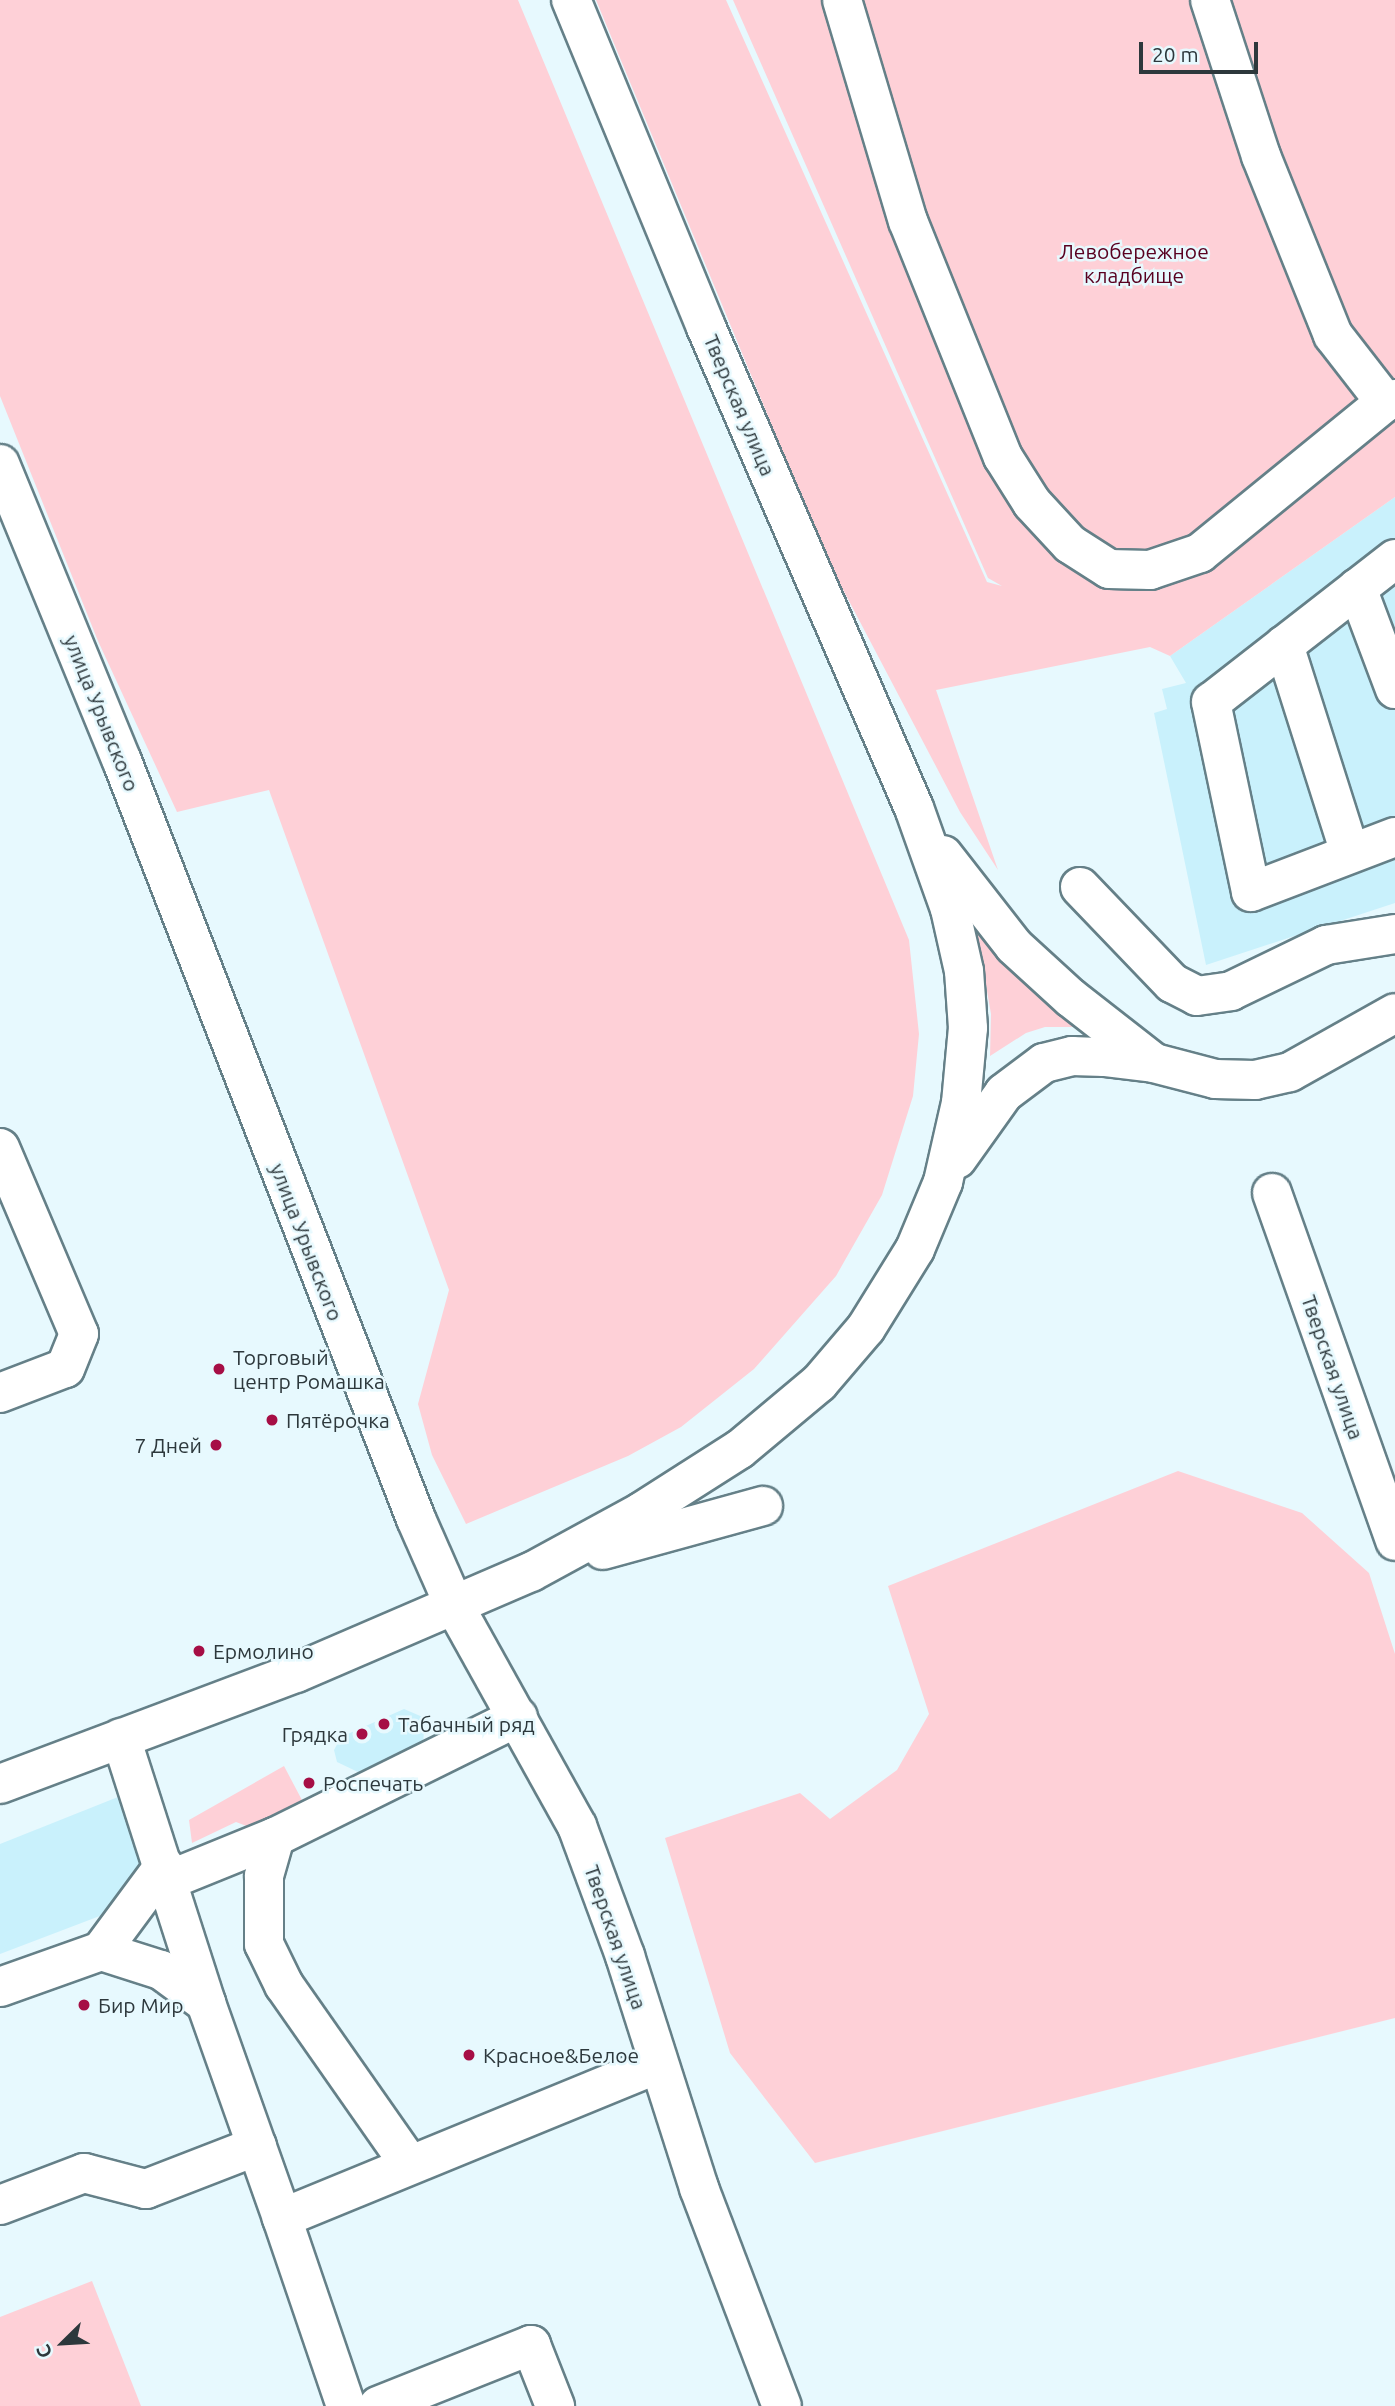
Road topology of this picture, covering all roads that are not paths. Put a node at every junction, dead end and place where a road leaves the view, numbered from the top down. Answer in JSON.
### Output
{"nodes":[{"id":1,"x":571,"y":0,"type":"edge"},
{"id":2,"x":842,"y":0,"type":"edge"},
{"id":3,"x":1210,"y":0,"type":"edge"},
{"id":4,"x":1390,"y":401,"type":"edge"},
{"id":5,"x":0,"y":464,"type":"edge"},
{"id":6,"x":1395,"y":559,"type":"edge"},
{"id":7,"x":1357,"y":589,"type":"junction"},
{"id":8,"x":1284,"y":645,"type":"junction"},
{"id":9,"x":1395,"y":689,"type":"edge"},
{"id":10,"x":914,"y":808,"type":"junction"},
{"id":11,"x":1395,"y":837,"type":"edge"},
{"id":12,"x":1350,"y":853,"type":"junction"},
{"id":13,"x":1080,"y":887,"type":"dead end"},
{"id":14,"x":1395,"y":934,"type":"edge"},
{"id":15,"x":1395,"y":1013,"type":"edge"},
{"id":16,"x":1154,"y":1063,"type":"junction"},
{"id":17,"x":0,"y":1148,"type":"edge"},
{"id":18,"x":943,"y":1182,"type":"junction"},
{"id":19,"x":1272,"y":1192,"type":"dead end"},
{"id":20,"x":0,"y":1393,"type":"edge"},
{"id":21,"x":763,"y":1506,"type":"dead end"},
{"id":22,"x":1395,"y":1541,"type":"edge"},
{"id":23,"x":544,"y":1566,"type":"junction"},
{"id":24,"x":454,"y":1605,"type":"junction"},
{"id":25,"x":518,"y":1717,"type":"junction"},
{"id":26,"x":121,"y":1738,"type":"junction"},
{"id":27,"x":0,"y":1784,"type":"edge"},
{"id":28,"x":275,"y":1837,"type":"junction"},
{"id":29,"x":167,"y":1873,"type":"junction"},
{"id":30,"x":101,"y":1951,"type":"junction"},
{"id":31,"x":0,"y":1987,"type":"edge"},
{"id":32,"x":206,"y":2003,"type":"junction"},
{"id":33,"x":657,"y":2064,"type":"junction"},
{"id":34,"x":257,"y":2146,"type":"junction"},
{"id":35,"x":408,"y":2162,"type":"junction"},
{"id":36,"x":0,"y":2205,"type":"edge"},
{"id":37,"x":282,"y":2218,"type":"junction"},
{"id":38,"x":346,"y":2406,"type":"edge"},
{"id":39,"x":378,"y":2406,"type":"edge"},
{"id":40,"x":555,"y":2406,"type":"edge"},
{"id":41,"x":782,"y":2406,"type":"edge"}],
"edges":[{"from":1,"to":10,"type":"street","name":"Тверская улица"},
{"from":2,"to":4,"type":"street"},
{"from":3,"to":4,"type":"street"},
{"from":5,"to":24,"type":"street","name":"улица Урывского"},
{"from":6,"to":7,"type":"street"},
{"from":7,"to":8,"type":"street"},
{"from":7,"to":9,"type":"street"},
{"from":8,"to":12,"type":"street"},
{"from":8,"to":12,"type":"street"},
{"from":10,"to":16,"type":"street"},
{"from":10,"to":18,"type":"street"},
{"from":11,"to":12,"type":"street"},
{"from":13,"to":14,"type":"street"},
{"from":15,"to":16,"type":"street"},
{"from":16,"to":18,"type":"street"},
{"from":17,"to":20,"type":"street"},
{"from":18,"to":23,"type":"street"},
{"from":19,"to":22,"type":"street","name":"Тверская улица"},
{"from":21,"to":23,"type":"street"},
{"from":23,"to":24,"type":"street"},
{"from":24,"to":25,"type":"street","name":"Тверская улица"},
{"from":24,"to":26,"type":"street"},
{"from":25,"to":28,"type":"street"},
{"from":25,"to":33,"type":"street","name":"Тверская улица"},
{"from":26,"to":27,"type":"street"},
{"from":26,"to":29,"type":"street"},
{"from":28,"to":29,"type":"street"},
{"from":28,"to":35,"type":"street"},
{"from":29,"to":30,"type":"street"},
{"from":29,"to":32,"type":"street"},
{"from":30,"to":31,"type":"street"},
{"from":30,"to":32,"type":"street"},
{"from":32,"to":34,"type":"street"},
{"from":33,"to":35,"type":"street"},
{"from":33,"to":41,"type":"street","name":"Тверская улица"},
{"from":34,"to":36,"type":"street"},
{"from":34,"to":37,"type":"street"},
{"from":35,"to":37,"type":"street"},
{"from":37,"to":38,"type":"street"},
{"from":39,"to":40,"type":"street"}]}
